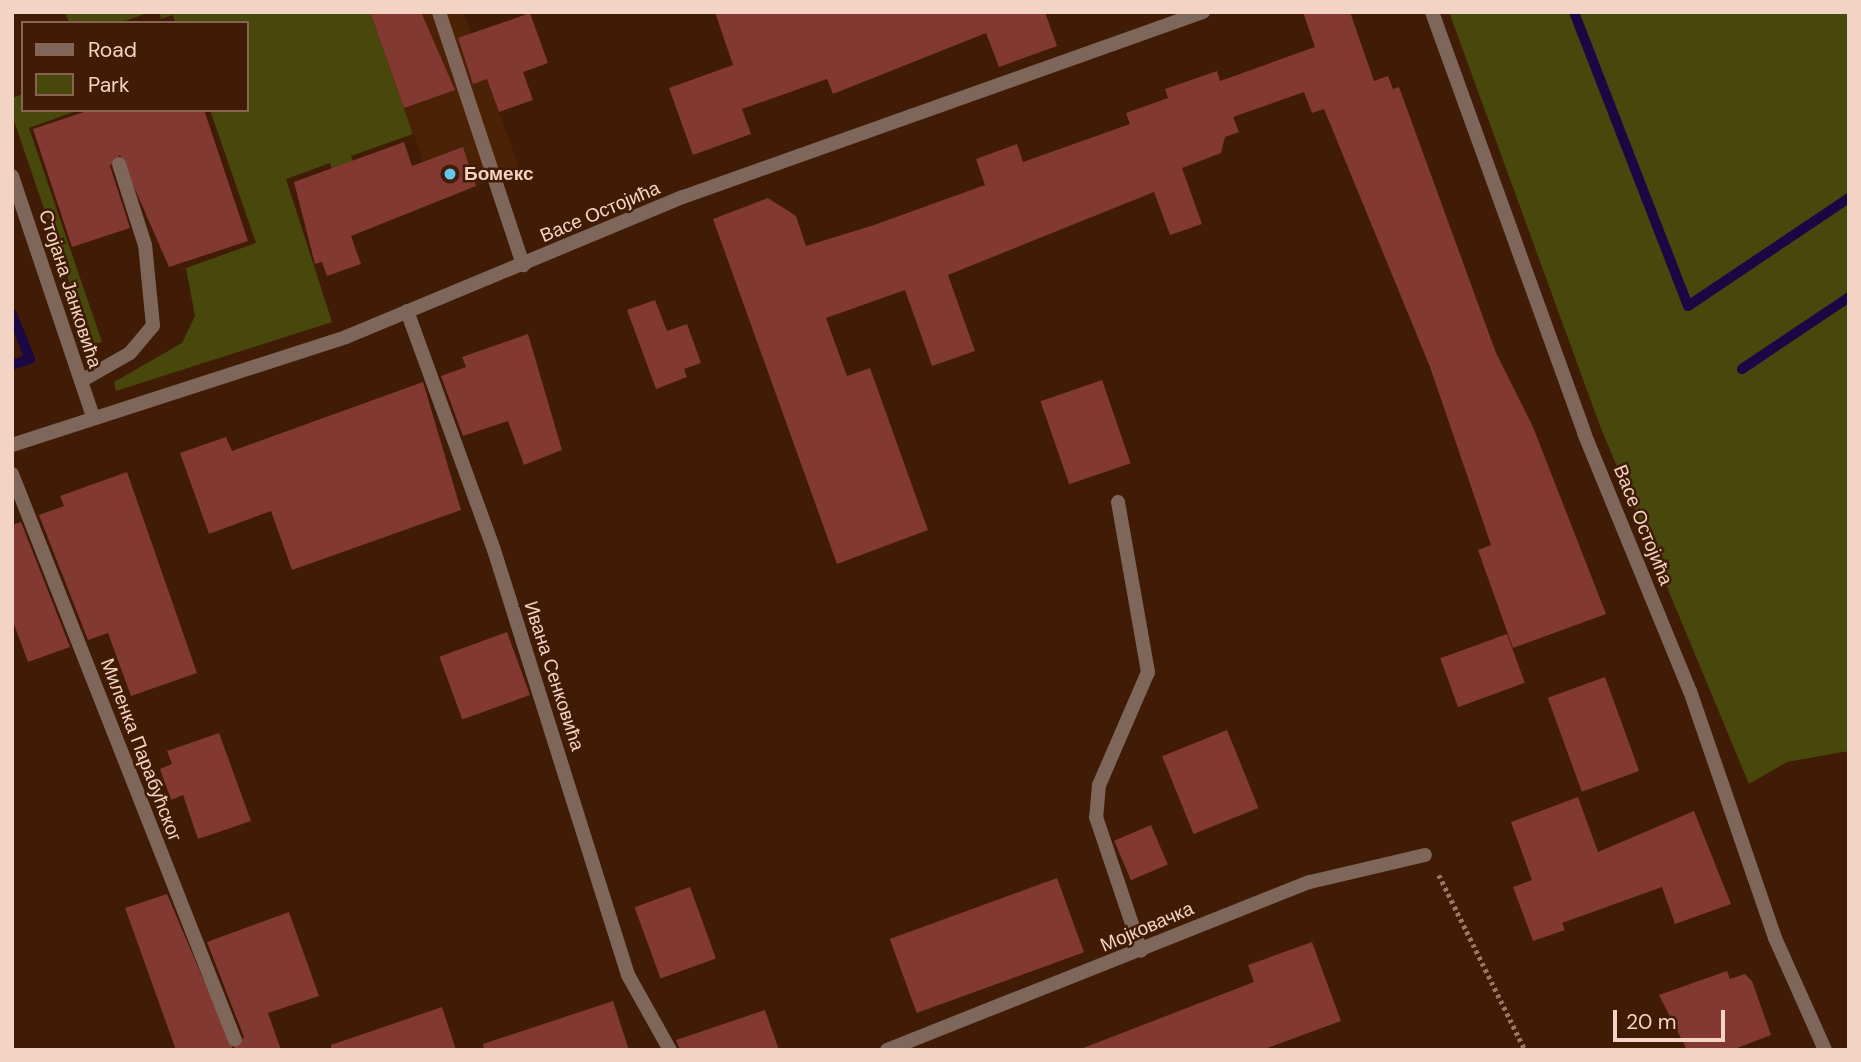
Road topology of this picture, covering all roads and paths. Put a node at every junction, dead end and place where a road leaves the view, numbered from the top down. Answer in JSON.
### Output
{"nodes":[{"id":1,"x":439,"y":12,"type":"edge"},
{"id":2,"x":1203,"y":12,"type":"edge"},
{"id":3,"x":1432,"y":12,"type":"edge"},
{"id":4,"x":119,"y":164,"type":"dead end"},
{"id":5,"x":12,"y":176,"type":"edge"},
{"id":6,"x":523,"y":265,"type":"junction"},
{"id":7,"x":407,"y":311,"type":"junction"},
{"id":8,"x":81,"y":381,"type":"junction"},
{"id":9,"x":92,"y":414,"type":"junction"},
{"id":10,"x":12,"y":445,"type":"edge"},
{"id":11,"x":12,"y":474,"type":"edge"},
{"id":12,"x":1118,"y":502,"type":"dead end"},
{"id":13,"x":1425,"y":855,"type":"joint"},
{"id":14,"x":1141,"y":951,"type":"junction"},
{"id":15,"x":235,"y":1040,"type":"dead end"},
{"id":16,"x":670,"y":1050,"type":"edge"},
{"id":17,"x":887,"y":1050,"type":"edge"},
{"id":18,"x":1525,"y":1050,"type":"edge"},
{"id":19,"x":1825,"y":1050,"type":"edge"}],
"edges":[{"from":1,"to":6,"type":"street"},
{"from":2,"to":6,"type":"street","name":"Васе Остојића"},
{"from":3,"to":19,"type":"street","name":"Васе Остојића"},
{"from":4,"to":8,"type":"street"},
{"from":5,"to":8,"type":"street","name":"Стојана Јанковића"},
{"from":6,"to":7,"type":"street","name":"Васе Остојића"},
{"from":7,"to":9,"type":"street","name":"Васе Остојића"},
{"from":7,"to":16,"type":"street","name":"Ивана Сенковића"},
{"from":8,"to":9,"type":"street","name":"Стојана Јанковића"},
{"from":9,"to":10,"type":"street","name":"Васе Остојића"},
{"from":11,"to":15,"type":"street","name":"Миленка Парабућског"},
{"from":12,"to":14,"type":"street"},
{"from":13,"to":14,"type":"street","name":"Мојковачка"},
{"from":13,"to":18,"type":"path"},
{"from":14,"to":17,"type":"street","name":"Мојковачка"}]}
